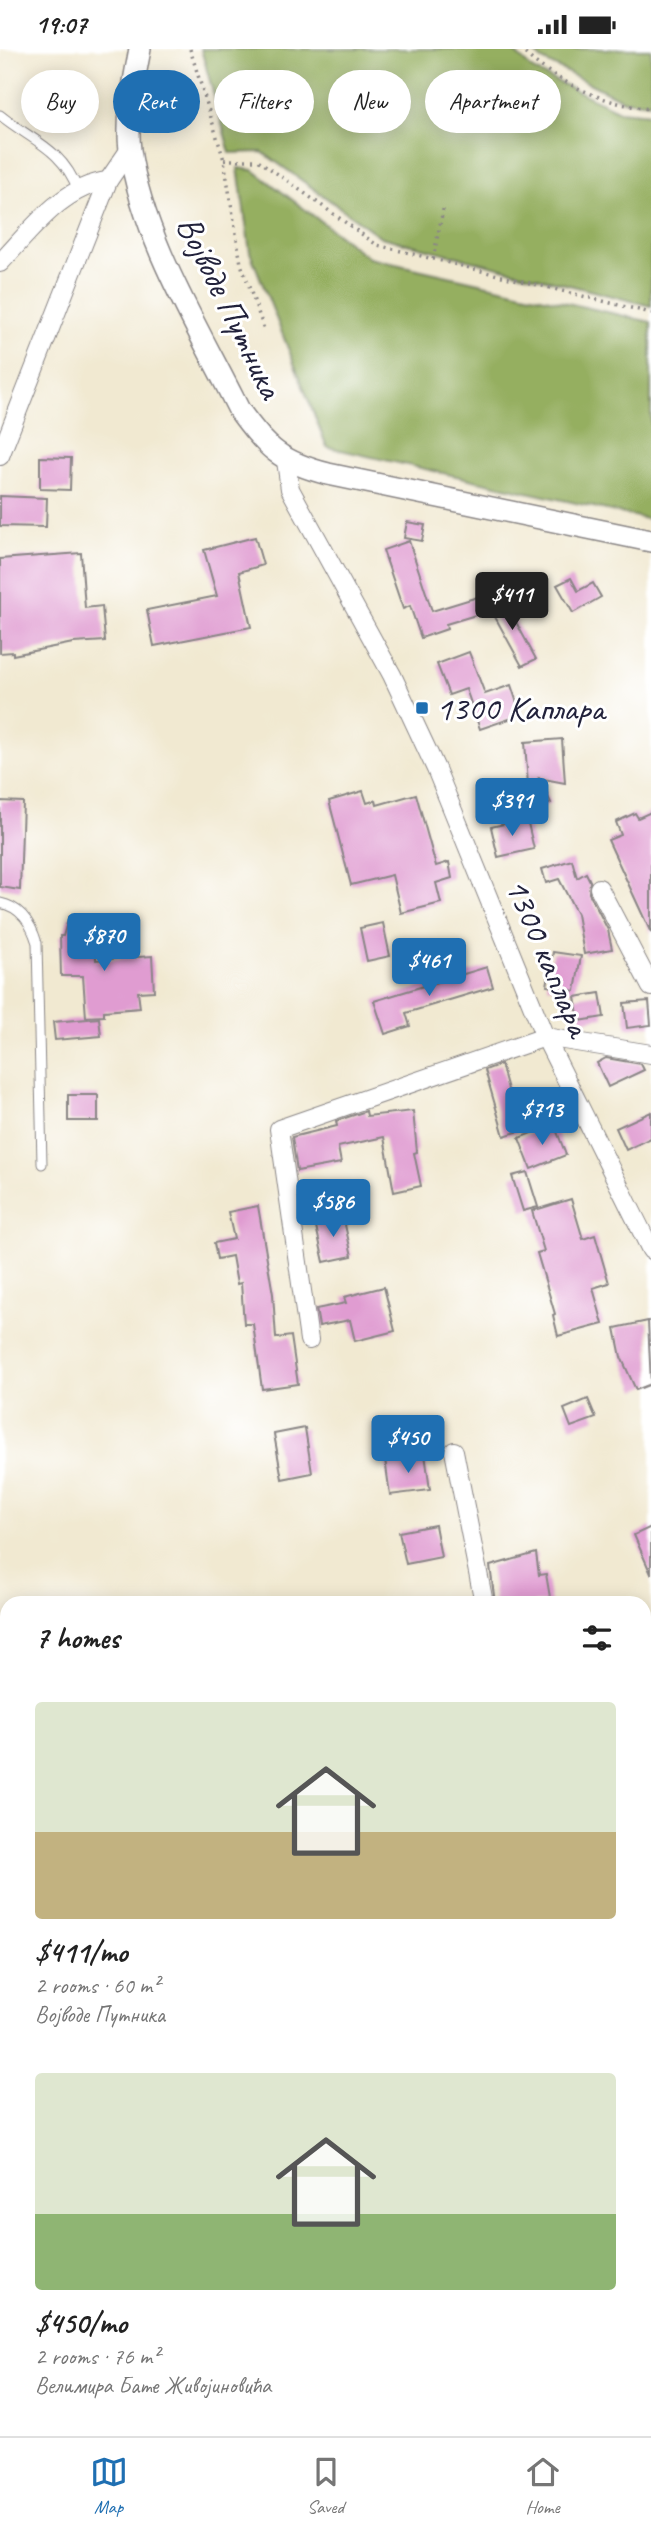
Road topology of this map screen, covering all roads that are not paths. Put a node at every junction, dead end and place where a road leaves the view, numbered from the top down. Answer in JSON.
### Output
{"nodes":[{"id":1,"x":140,"y":49,"type":"edge"},
{"id":2,"x":0,"y":115,"type":"edge"},
{"id":3,"x":130,"y":149,"type":"junction"},
{"id":4,"x":108,"y":181,"type":"junction"},
{"id":5,"x":78,"y":190,"type":"junction"},
{"id":6,"x":0,"y":263,"type":"edge"},
{"id":7,"x":0,"y":456,"type":"edge"},
{"id":8,"x":286,"y":461,"type":"junction"},
{"id":9,"x":651,"y":541,"type":"edge"},
{"id":10,"x":599,"y":888,"type":"dead end"},
{"id":11,"x":0,"y":903,"type":"edge"},
{"id":12,"x":651,"y":987,"type":"edge"},
{"id":13,"x":545,"y":1037,"type":"junction"},
{"id":14,"x":651,"y":1053,"type":"edge"},
{"id":15,"x":42,"y":1164,"type":"dead end"},
{"id":16,"x":651,"y":1250,"type":"edge"},
{"id":17,"x":309,"y":1339,"type":"dead end"},
{"id":18,"x":454,"y":1451,"type":"dead end"},
{"id":19,"x":483,"y":1596,"type":"edge"}],
"edges":[{"from":1,"to":3,"type":"street","name":"Војводе Путника"},
{"from":2,"to":5,"type":"lane"},
{"from":3,"to":4,"type":"street"},
{"from":3,"to":8,"type":"street","name":"Војводе Путника"},
{"from":4,"to":5,"type":"street"},
{"from":4,"to":7,"type":"street"},
{"from":5,"to":6,"type":"street"},
{"from":8,"to":9,"type":"street","name":"Војводе Путника"},
{"from":8,"to":13,"type":"street","name":"1300 каплара"},
{"from":10,"to":12,"type":"street"},
{"from":11,"to":15,"type":"lane"},
{"from":13,"to":14,"type":"street"},
{"from":13,"to":16,"type":"street","name":"1300 каплара"},
{"from":13,"to":17,"type":"street"},
{"from":18,"to":19,"type":"street"}]}
